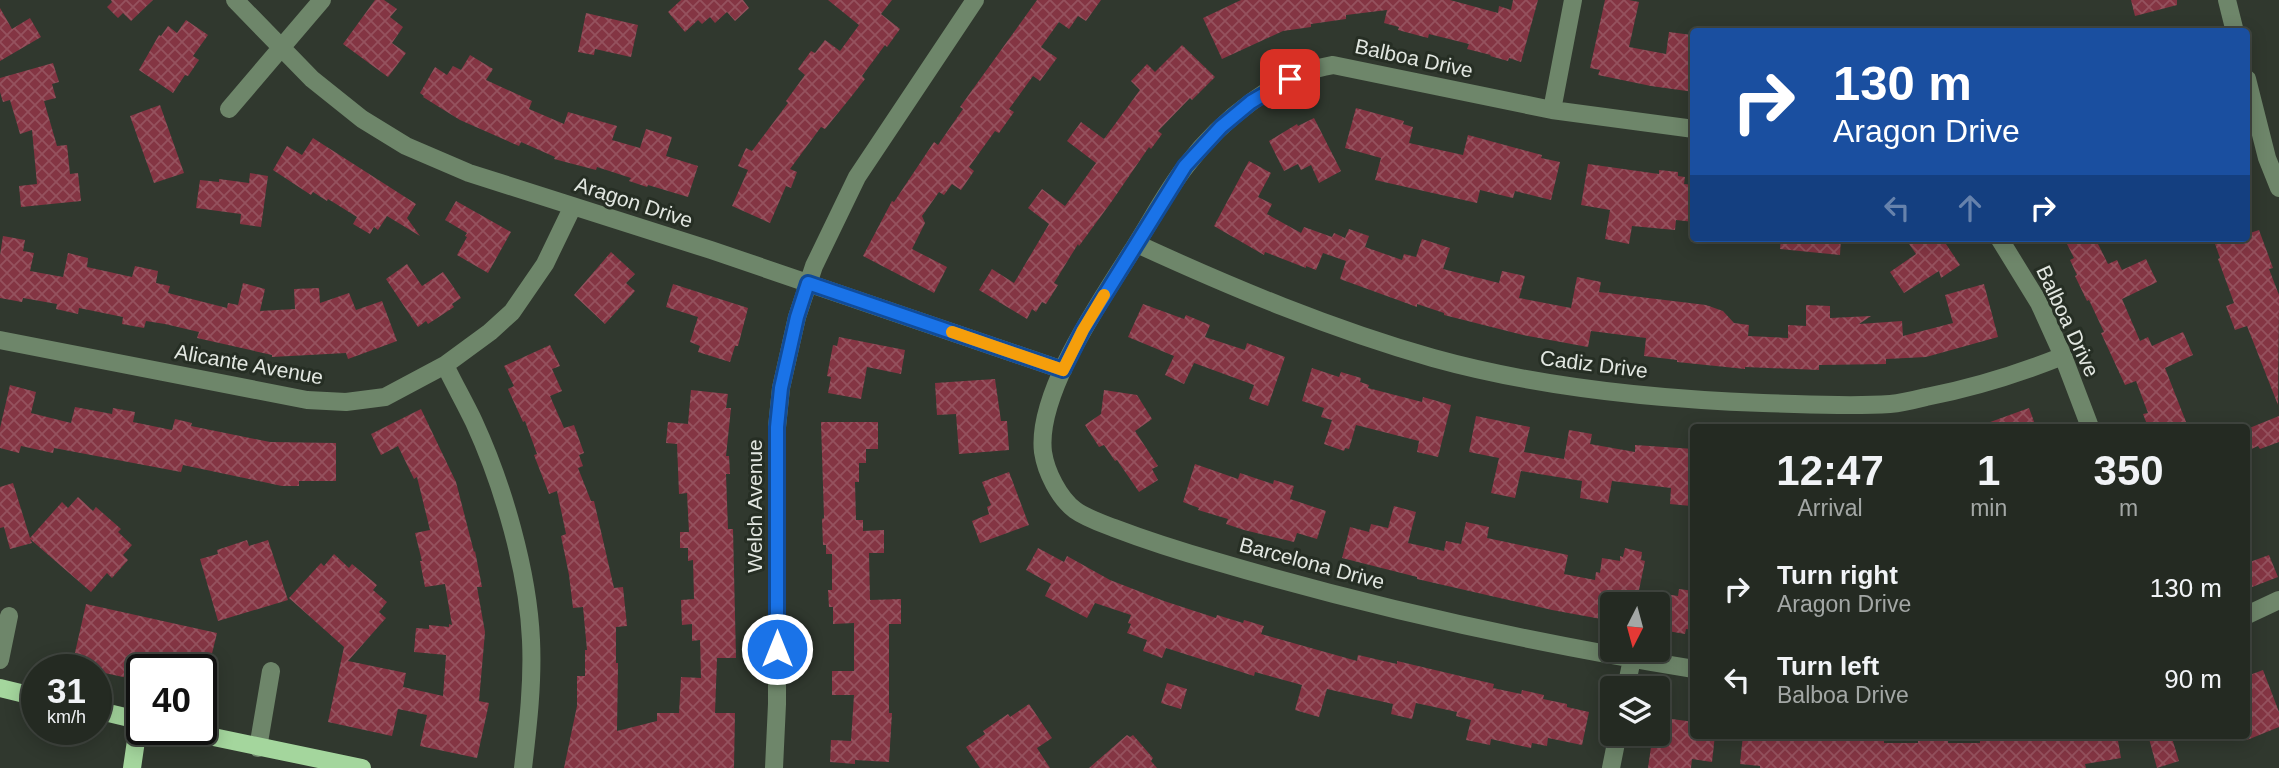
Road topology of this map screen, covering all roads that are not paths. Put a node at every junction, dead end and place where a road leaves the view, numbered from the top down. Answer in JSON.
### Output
{"nodes":[{"id":1,"x":235,"y":0,"type":"edge"},
{"id":2,"x":322,"y":0,"type":"edge"},
{"id":3,"x":975,"y":0,"type":"edge"},
{"id":4,"x":1573,"y":0,"type":"edge"},
{"id":5,"x":2227,"y":0,"type":"edge"},
{"id":6,"x":2234,"y":28,"type":"edge"},
{"id":7,"x":282,"y":48,"type":"junction"},
{"id":8,"x":2250,"y":91,"type":"edge"},
{"id":9,"x":229,"y":109,"type":"dead end"},
{"id":10,"x":1552,"y":110,"type":"junction"},
{"id":11,"x":1690,"y":128,"type":"edge"},
{"id":12,"x":2279,"y":188,"type":"edge"},
{"id":13,"x":573,"y":206,"type":"junction"},
{"id":14,"x":2001,"y":242,"type":"edge"},
{"id":15,"x":1137,"y":244,"type":"junction"},
{"id":16,"x":808,"y":283,"type":"junction"},
{"id":17,"x":0,"y":340,"type":"edge"},
{"id":18,"x":2063,"y":356,"type":"junction"},
{"id":19,"x":444,"y":365,"type":"junction"},
{"id":20,"x":1063,"y":370,"type":"junction"},
{"id":21,"x":2089,"y":424,"type":"edge"},
{"id":22,"x":2279,"y":600,"type":"edge"},
{"id":23,"x":2250,"y":614,"type":"edge"},
{"id":24,"x":9,"y":616,"type":"dead end"},
{"id":25,"x":1600,"y":653,"type":"edge"},
{"id":26,"x":0,"y":660,"type":"edge"},
{"id":27,"x":1651,"y":662,"type":"edge"},
{"id":28,"x":1690,"y":668,"type":"edge"},
{"id":29,"x":271,"y":671,"type":"dead end"},
{"id":30,"x":0,"y":688,"type":"edge"},
{"id":31,"x":21,"y":693,"type":"edge"},
{"id":32,"x":217,"y":739,"type":"edge"},
{"id":33,"x":136,"y":745,"type":"edge"},
{"id":34,"x":1615,"y":746,"type":"edge"},
{"id":35,"x":258,"y":748,"type":"junction"},
{"id":36,"x":132,"y":768,"type":"edge"},
{"id":37,"x":362,"y":768,"type":"edge"},
{"id":38,"x":523,"y":768,"type":"edge"},
{"id":39,"x":774,"y":768,"type":"edge"},
{"id":40,"x":1611,"y":768,"type":"edge"}],
"edges":[{"from":1,"to":7,"type":"street","name":"Aragon Drive"},
{"from":2,"to":7,"type":"street"},
{"from":3,"to":16,"type":"street","name":"Welch Avenue"},
{"from":4,"to":10,"type":"street"},
{"from":5,"to":6,"type":"street"},
{"from":7,"to":9,"type":"street"},
{"from":7,"to":13,"type":"street","name":"Aragon Drive"},
{"from":8,"to":12,"type":"street"},
{"from":10,"to":11,"type":"street","name":"Balboa Drive"},
{"from":10,"to":15,"type":"street","name":"Balboa Drive"},
{"from":13,"to":16,"type":"street","name":"Aragon Drive"},
{"from":13,"to":19,"type":"street","name":"Alicante Avenue"},
{"from":14,"to":18,"type":"street","name":"Balboa Drive"},
{"from":15,"to":18,"type":"street","name":"Cadiz Drive"},
{"from":15,"to":20,"type":"street","name":"Balboa Drive"},
{"from":16,"to":20,"type":"street","name":"Aragon Drive"},
{"from":16,"to":39,"type":"street","name":"Welch Avenue"},
{"from":17,"to":19,"type":"street","name":"Alicante Avenue"},
{"from":18,"to":21,"type":"street","name":"Balboa Drive"},
{"from":19,"to":38,"type":"street"},
{"from":20,"to":25,"type":"street","name":"Barcelona Drive"},
{"from":22,"to":23,"type":"street"},
{"from":24,"to":26,"type":"street"},
{"from":27,"to":28,"type":"street","name":"Barcelona Drive"},
{"from":29,"to":35,"type":"street"},
{"from":30,"to":31,"type":"main road"},
{"from":32,"to":35,"type":"main road"},
{"from":33,"to":36,"type":"main road"},
{"from":34,"to":40,"type":"street"},
{"from":35,"to":37,"type":"main road"}]}
